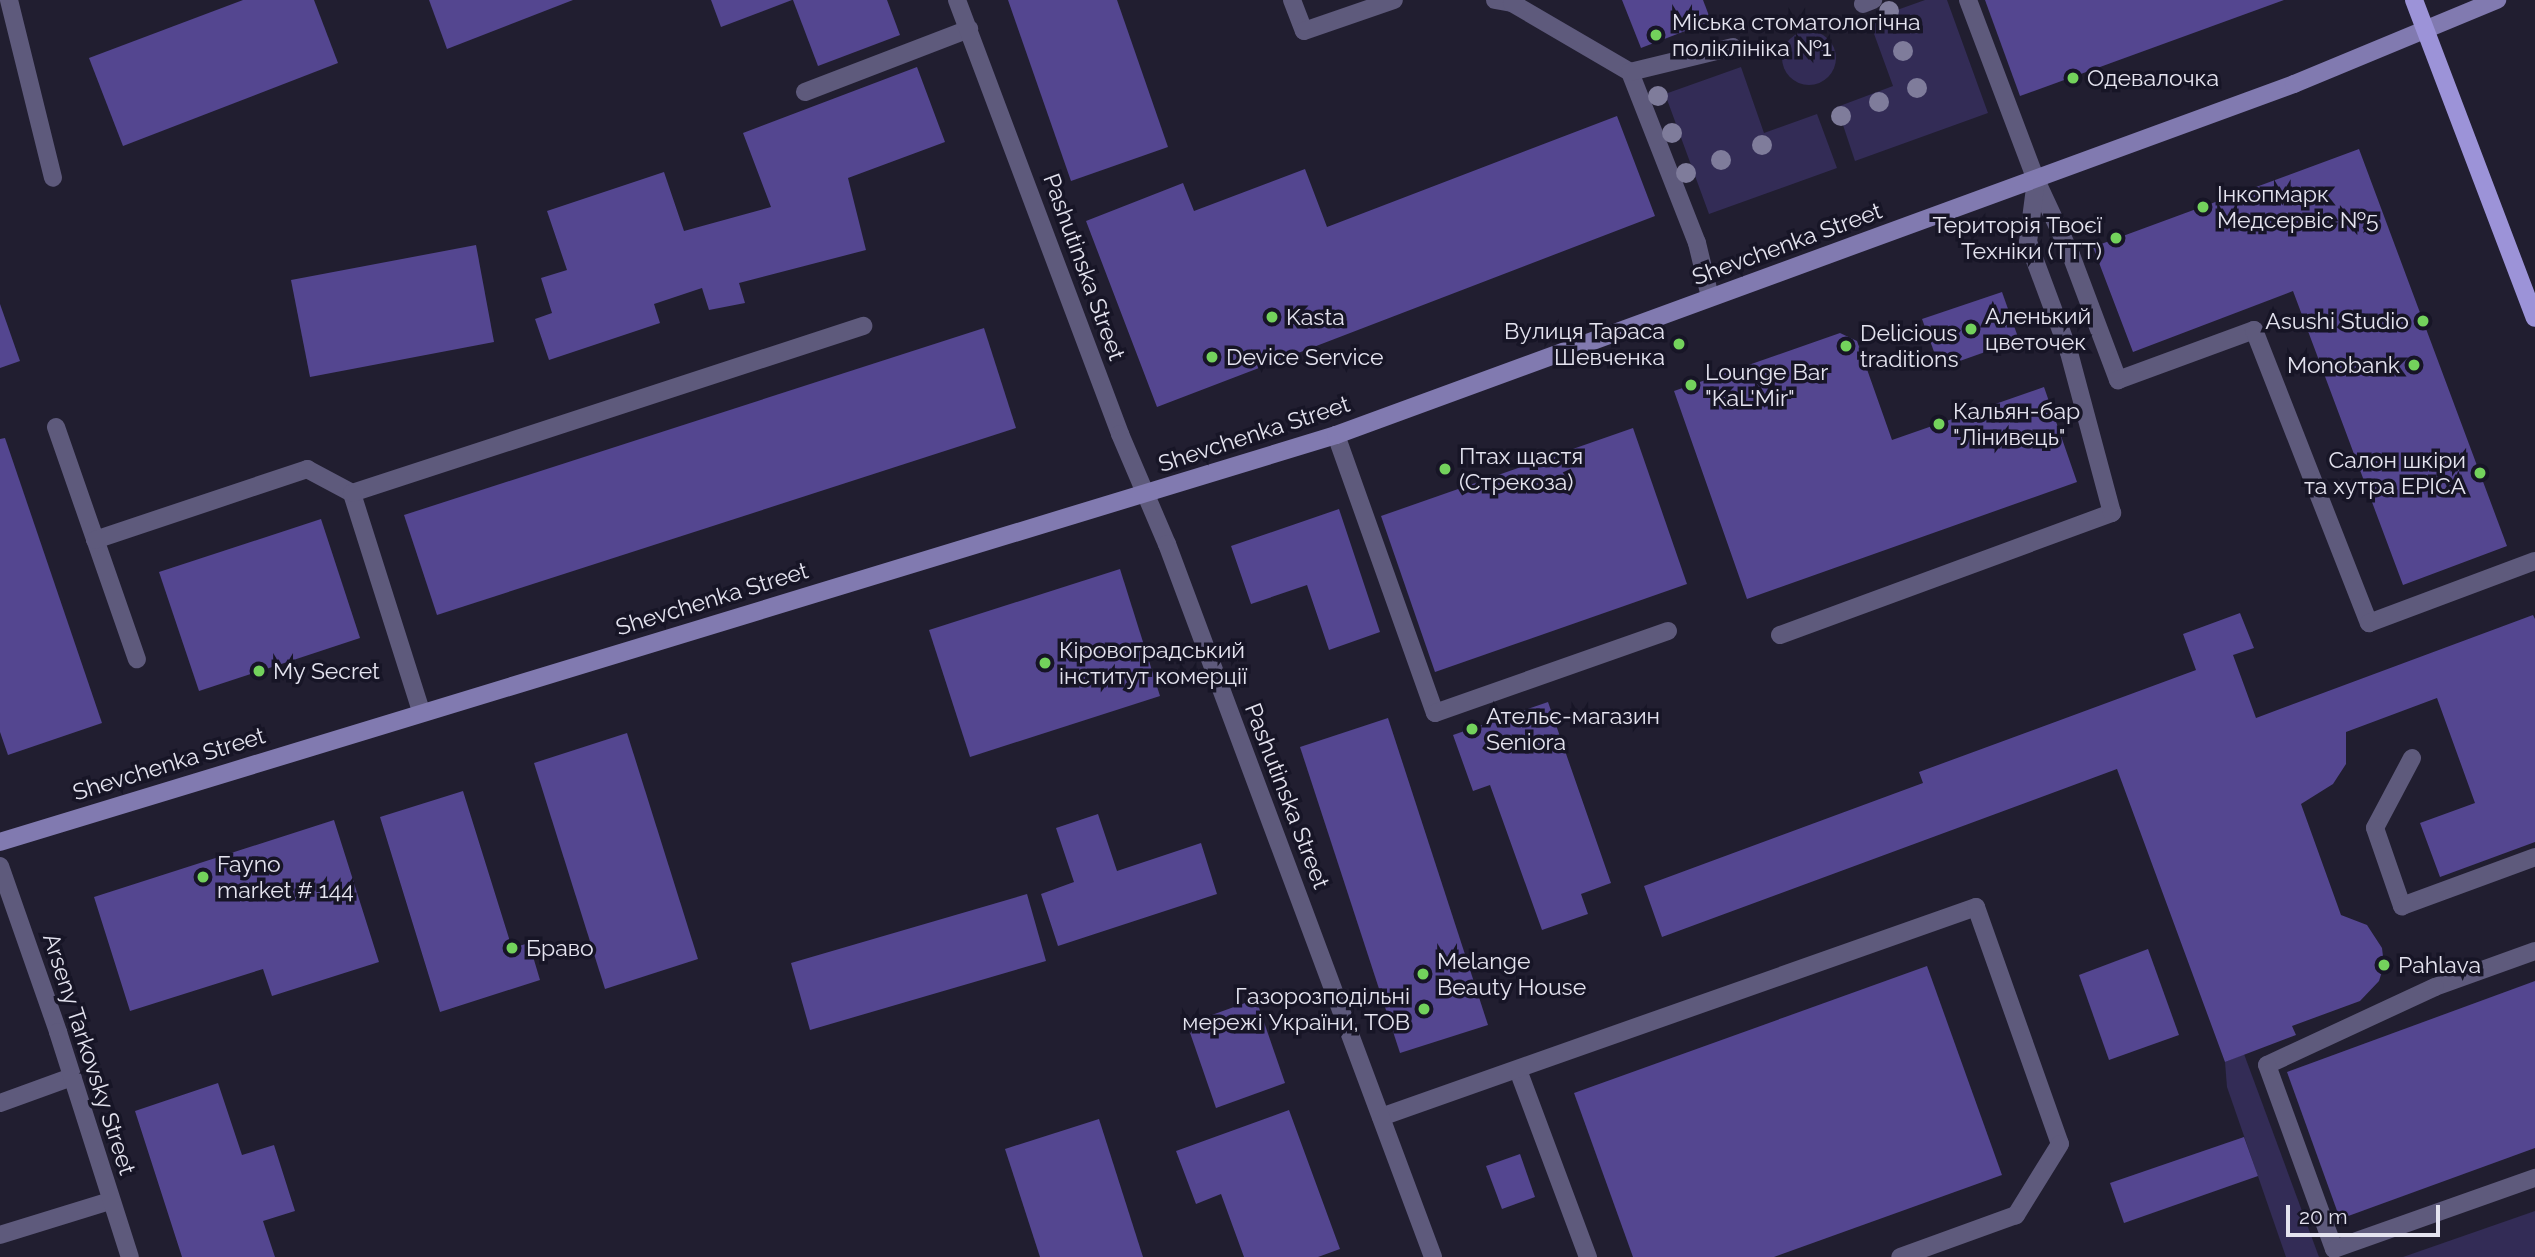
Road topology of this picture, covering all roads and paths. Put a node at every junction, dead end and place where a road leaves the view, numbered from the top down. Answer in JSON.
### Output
{"nodes":[{"id":1,"x":9,"y":0,"type":"edge"},
{"id":2,"x":957,"y":0,"type":"edge"},
{"id":3,"x":1292,"y":0,"type":"edge"},
{"id":4,"x":1394,"y":0,"type":"edge"},
{"id":5,"x":1495,"y":0,"type":"edge"},
{"id":6,"x":1968,"y":0,"type":"edge"},
{"id":7,"x":2414,"y":0,"type":"edge"},
{"id":8,"x":2497,"y":0,"type":"edge"},
{"id":9,"x":969,"y":29,"type":"junction"},
{"id":10,"x":2427,"y":30,"type":"junction"},
{"id":11,"x":1733,"y":47,"type":"dead end"},
{"id":12,"x":1630,"y":72,"type":"junction"},
{"id":13,"x":805,"y":92,"type":"dead end"},
{"id":14,"x":53,"y":178,"type":"dead end"},
{"id":15,"x":2036,"y":180,"type":"junction"},
{"id":16,"x":1710,"y":298,"type":"junction"},
{"id":17,"x":2535,"y":318,"type":"edge"},
{"id":18,"x":863,"y":326,"type":"dead end"},
{"id":19,"x":56,"y":427,"type":"dead end"},
{"id":20,"x":1336,"y":435,"type":"junction"},
{"id":21,"x":352,"y":493,"type":"junction"},
{"id":22,"x":1145,"y":494,"type":"junction"},
{"id":23,"x":95,"y":540,"type":"junction"},
{"id":24,"x":2535,"y":561,"type":"edge"},
{"id":25,"x":1668,"y":631,"type":"dead end"},
{"id":26,"x":1780,"y":635,"type":"dead end"},
{"id":27,"x":137,"y":659,"type":"dead end"},
{"id":28,"x":421,"y":711,"type":"junction"},
{"id":29,"x":2412,"y":758,"type":"dead end"},
{"id":30,"x":0,"y":842,"type":"edge"},
{"id":31,"x":2535,"y":858,"type":"edge"},
{"id":32,"x":0,"y":866,"type":"edge"},
{"id":33,"x":2535,"y":951,"type":"edge"},
{"id":34,"x":1518,"y":1070,"type":"junction"},
{"id":35,"x":72,"y":1077,"type":"junction"},
{"id":36,"x":0,"y":1103,"type":"edge"},
{"id":37,"x":1381,"y":1117,"type":"junction"},
{"id":38,"x":2535,"y":1178,"type":"edge"},
{"id":39,"x":110,"y":1201,"type":"junction"},
{"id":40,"x":0,"y":1235,"type":"edge"},
{"id":41,"x":130,"y":1257,"type":"edge"},
{"id":42,"x":1433,"y":1257,"type":"edge"},
{"id":43,"x":1588,"y":1257,"type":"edge"},
{"id":44,"x":1900,"y":1257,"type":"edge"}],
"edges":[{"from":1,"to":14,"type":"street"},
{"from":2,"to":9,"type":"street","name":"Pashutinska Street"},
{"from":3,"to":4,"type":"street"},
{"from":5,"to":12,"type":"street"},
{"from":6,"to":15,"type":"street"},
{"from":7,"to":10,"type":"main road"},
{"from":8,"to":10,"type":"main road","name":"Shevchenka Street"},
{"from":9,"to":13,"type":"street"},
{"from":9,"to":22,"type":"street","name":"Pashutinska Street"},
{"from":10,"to":15,"type":"main road","name":"Shevchenka Street"},
{"from":10,"to":17,"type":"main road"},
{"from":11,"to":12,"type":"street"},
{"from":12,"to":16,"type":"street"},
{"from":15,"to":16,"type":"main road","name":"Shevchenka Street"},
{"from":15,"to":24,"type":"street"},
{"from":15,"to":26,"type":"street"},
{"from":16,"to":20,"type":"main road","name":"Shevchenka Street"},
{"from":18,"to":21,"type":"street"},
{"from":19,"to":23,"type":"street"},
{"from":20,"to":22,"type":"main road","name":"Shevchenka Street"},
{"from":20,"to":25,"type":"street"},
{"from":21,"to":23,"type":"street"},
{"from":21,"to":28,"type":"street"},
{"from":22,"to":28,"type":"main road","name":"Shevchenka Street"},
{"from":22,"to":37,"type":"street","name":"Pashutinska Street"},
{"from":23,"to":27,"type":"street"},
{"from":28,"to":30,"type":"main road","name":"Shevchenka Street"},
{"from":29,"to":31,"type":"street"},
{"from":32,"to":35,"type":"street","name":"Arseny Tarkovsky Street"},
{"from":33,"to":38,"type":"street"},
{"from":34,"to":37,"type":"street"},
{"from":34,"to":43,"type":"street"},
{"from":34,"to":44,"type":"street"},
{"from":35,"to":36,"type":"street"},
{"from":35,"to":39,"type":"street","name":"Arseny Tarkovsky Street"},
{"from":37,"to":42,"type":"street","name":"Pashutinska Street"},
{"from":39,"to":40,"type":"street"},
{"from":39,"to":41,"type":"street","name":"Arseny Tarkovsky Street"}]}
